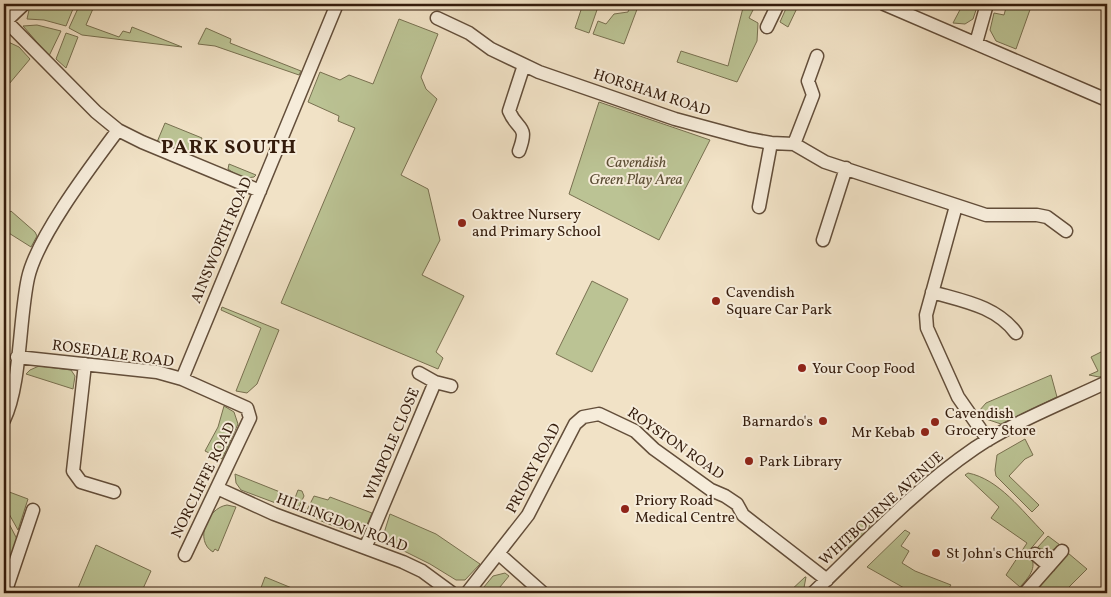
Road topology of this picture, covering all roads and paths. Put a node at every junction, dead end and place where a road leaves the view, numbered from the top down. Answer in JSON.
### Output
{"nodes":[{"id":1,"x":24,"y":4,"type":"edge"},
{"id":2,"x":337,"y":4,"type":"edge"},
{"id":3,"x":778,"y":4,"type":"edge"},
{"id":4,"x":884,"y":4,"type":"edge"},
{"id":5,"x":987,"y":4,"type":"edge"},
{"id":6,"x":437,"y":18,"type":"dead end"},
{"id":7,"x":5,"y":22,"type":"edge"},
{"id":8,"x":768,"y":27,"type":"dead end"},
{"id":9,"x":976,"y":43,"type":"junction"},
{"id":10,"x":817,"y":56,"type":"dead end"},
{"id":11,"x":524,"y":65,"type":"junction"},
{"id":12,"x":1107,"y":100,"type":"edge"},
{"id":13,"x":118,"y":130,"type":"junction"},
{"id":14,"x":771,"y":144,"type":"junction"},
{"id":15,"x":794,"y":144,"type":"junction"},
{"id":16,"x":519,"y":151,"type":"dead end"},
{"id":17,"x":846,"y":168,"type":"junction"},
{"id":18,"x":260,"y":191,"type":"junction"},
{"id":19,"x":759,"y":206,"type":"dead end"},
{"id":20,"x":956,"y":206,"type":"junction"},
{"id":21,"x":1066,"y":231,"type":"dead end"},
{"id":22,"x":824,"y":240,"type":"dead end"},
{"id":23,"x":932,"y":292,"type":"junction"},
{"id":24,"x":1016,"y":333,"type":"dead end"},
{"id":25,"x":17,"y":357,"type":"junction"},
{"id":26,"x":85,"y":364,"type":"junction"},
{"id":27,"x":419,"y":373,"type":"dead end"},
{"id":28,"x":182,"y":379,"type":"junction"},
{"id":29,"x":434,"y":382,"type":"junction"},
{"id":30,"x":1107,"y":382,"type":"edge"},
{"id":31,"x":451,"y":386,"type":"dead end"},
{"id":32,"x":595,"y":414,"type":"joint"},
{"id":33,"x":250,"y":418,"type":"joint"},
{"id":34,"x":4,"y":420,"type":"edge"},
{"id":35,"x":988,"y":440,"type":"junction"},
{"id":36,"x":217,"y":488,"type":"junction"},
{"id":37,"x":114,"y":492,"type":"dead end"},
{"id":38,"x":33,"y":510,"type":"dead end"},
{"id":39,"x":366,"y":546,"type":"junction"},
{"id":40,"x":1062,"y":551,"type":"dead end"},
{"id":41,"x":499,"y":554,"type":"junction"},
{"id":42,"x":1035,"y":554,"type":"dead end"},
{"id":43,"x":185,"y":555,"type":"dead end"},
{"id":44,"x":1049,"y":566,"type":"junction"},
{"id":45,"x":827,"y":580,"type":"junction"},
{"id":46,"x":5,"y":593,"type":"edge"},
{"id":47,"x":452,"y":593,"type":"edge"},
{"id":48,"x":467,"y":593,"type":"edge"},
{"id":49,"x":543,"y":593,"type":"edge"},
{"id":50,"x":813,"y":593,"type":"edge"},
{"id":51,"x":1025,"y":593,"type":"edge"}],
"edges":[{"from":1,"to":7,"type":"street"},
{"from":2,"to":18,"type":"street","name":"AINSWORTH ROAD"},
{"from":3,"to":8,"type":"street"},
{"from":4,"to":9,"type":"street"},
{"from":5,"to":9,"type":"street"},
{"from":6,"to":11,"type":"street","name":"HORSHAM ROAD"},
{"from":7,"to":13,"type":"street"},
{"from":9,"to":12,"type":"street"},
{"from":10,"to":15,"type":"street"},
{"from":11,"to":14,"type":"street","name":"HORSHAM ROAD"},
{"from":11,"to":16,"type":"street"},
{"from":13,"to":18,"type":"street"},
{"from":13,"to":25,"type":"street"},
{"from":14,"to":15,"type":"street","name":"HORSHAM ROAD"},
{"from":14,"to":19,"type":"street"},
{"from":15,"to":17,"type":"street"},
{"from":17,"to":20,"type":"street"},
{"from":17,"to":22,"type":"street"},
{"from":18,"to":28,"type":"street","name":"AINSWORTH ROAD"},
{"from":20,"to":21,"type":"street"},
{"from":20,"to":23,"type":"street"},
{"from":23,"to":24,"type":"street"},
{"from":23,"to":35,"type":"street"},
{"from":25,"to":26,"type":"street","name":"ROSEDALE ROAD"},
{"from":25,"to":34,"type":"street"},
{"from":26,"to":28,"type":"street","name":"ROSEDALE ROAD"},
{"from":26,"to":37,"type":"street"},
{"from":27,"to":29,"type":"street","name":"WIMPOLE CLOSE"},
{"from":28,"to":33,"type":"street","name":"ROSEDALE ROAD"},
{"from":29,"to":31,"type":"street","name":"WIMPOLE CLOSE"},
{"from":29,"to":39,"type":"street","name":"WIMPOLE CLOSE"},
{"from":30,"to":35,"type":"street","name":"WHITBOURNE AVENUE"},
{"from":32,"to":41,"type":"street","name":"PRIORY ROAD"},
{"from":32,"to":45,"type":"street","name":"ROYSTON ROAD"},
{"from":33,"to":36,"type":"street","name":"NORCLIFFE ROAD"},
{"from":35,"to":45,"type":"street","name":"WHITBOURNE AVENUE"},
{"from":36,"to":39,"type":"street","name":"HILLINGDON ROAD"},
{"from":36,"to":43,"type":"street","name":"NORCLIFFE ROAD"},
{"from":38,"to":46,"type":"street"},
{"from":39,"to":47,"type":"street","name":"HILLINGDON ROAD"},
{"from":40,"to":44,"type":"street"},
{"from":41,"to":48,"type":"street","name":"PRIORY ROAD"},
{"from":41,"to":49,"type":"street"},
{"from":42,"to":44,"type":"street"},
{"from":44,"to":51,"type":"street"},
{"from":45,"to":50,"type":"street","name":"WHITBOURNE AVENUE"}]}
